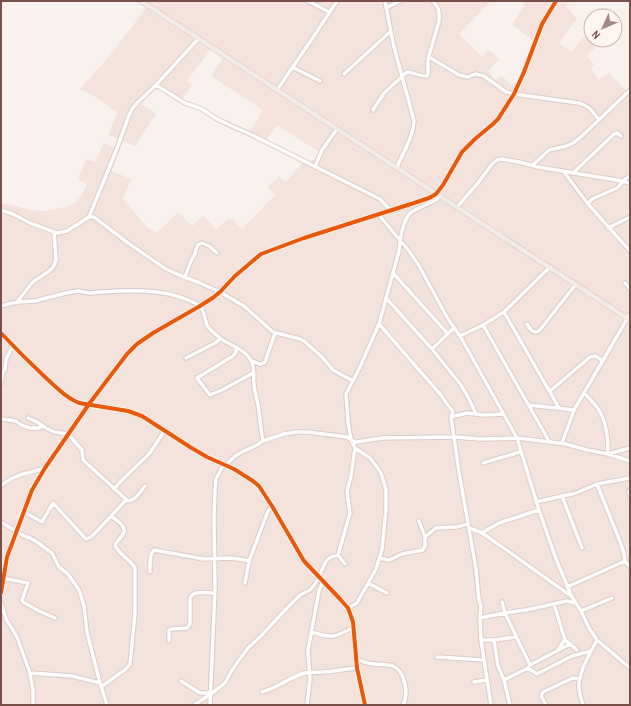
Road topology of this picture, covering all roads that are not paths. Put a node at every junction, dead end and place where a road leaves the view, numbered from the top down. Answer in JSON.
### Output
{"nodes":[{"id":1,"x":141,"y":1,"type":"edge"},
{"id":2,"x":308,"y":1,"type":"edge"},
{"id":3,"x":337,"y":1,"type":"edge"},
{"id":4,"x":385,"y":1,"type":"edge"},
{"id":5,"x":400,"y":1,"type":"edge"},
{"id":6,"x":433,"y":1,"type":"edge"},
{"id":7,"x":556,"y":1,"type":"edge"},
{"id":8,"x":386,"y":8,"type":"junction"},
{"id":9,"x":329,"y":12,"type":"junction"},
{"id":10,"x":391,"y":31,"type":"junction"},
{"id":11,"x":199,"y":38,"type":"junction"},
{"id":12,"x":429,"y":56,"type":"junction"},
{"id":13,"x":292,"y":67,"type":"junction"},
{"id":14,"x":344,"y":74,"type":"dead end"},
{"id":15,"x":402,"y":76,"type":"junction"},
{"id":16,"x":320,"y":81,"type":"dead end"},
{"id":17,"x":156,"y":85,"type":"junction"},
{"id":18,"x":277,"y":90,"type":"junction"},
{"id":19,"x":630,"y":90,"type":"edge"},
{"id":20,"x":514,"y":94,"type":"junction"},
{"id":21,"x":373,"y":110,"type":"dead end"},
{"id":22,"x":599,"y":120,"type":"junction"},
{"id":23,"x":337,"y":129,"type":"junction"},
{"id":24,"x":621,"y":136,"type":"dead end"},
{"id":25,"x":533,"y":165,"type":"junction"},
{"id":26,"x":315,"y":167,"type":"junction"},
{"id":27,"x":397,"y":167,"type":"junction"},
{"id":28,"x":564,"y":172,"type":"junction"},
{"id":29,"x":573,"y":172,"type":"junction"},
{"id":30,"x":630,"y":176,"type":"edge"},
{"id":31,"x":622,"y":181,"type":"junction"},
{"id":32,"x":630,"y":183,"type":"edge"},
{"id":33,"x":438,"y":195,"type":"junction"},
{"id":34,"x":588,"y":204,"type":"junction"},
{"id":35,"x":457,"y":207,"type":"junction"},
{"id":36,"x":1,"y":210,"type":"edge"},
{"id":37,"x":391,"y":211,"type":"junction"},
{"id":38,"x":379,"y":215,"type":"junction"},
{"id":39,"x":89,"y":217,"type":"junction"},
{"id":40,"x":630,"y":217,"type":"edge"},
{"id":41,"x":608,"y":228,"type":"junction"},
{"id":42,"x":54,"y":232,"type":"junction"},
{"id":43,"x":400,"y":240,"type":"junction"},
{"id":44,"x":630,"y":251,"type":"edge"},
{"id":45,"x":217,"y":253,"type":"dead end"},
{"id":46,"x":550,"y":267,"type":"junction"},
{"id":47,"x":393,"y":273,"type":"junction"},
{"id":48,"x":185,"y":277,"type":"junction"},
{"id":49,"x":625,"y":282,"type":"dead end"},
{"id":50,"x":576,"y":284,"type":"junction"},
{"id":51,"x":630,"y":289,"type":"edge"},
{"id":52,"x":220,"y":292,"type":"junction"},
{"id":53,"x":386,"y":298,"type":"junction"},
{"id":54,"x":17,"y":302,"type":"junction"},
{"id":55,"x":1,"y":306,"type":"edge"},
{"id":56,"x":200,"y":306,"type":"junction"},
{"id":57,"x":504,"y":312,"type":"junction"},
{"id":58,"x":629,"y":317,"type":"edge"},
{"id":59,"x":379,"y":324,"type":"junction"},
{"id":60,"x":527,"y":324,"type":"dead end"},
{"id":61,"x":483,"y":325,"type":"junction"},
{"id":62,"x":454,"y":328,"type":"junction"},
{"id":63,"x":1,"y":333,"type":"edge"},
{"id":64,"x":276,"y":333,"type":"junction"},
{"id":65,"x":448,"y":334,"type":"junction"},
{"id":66,"x":460,"y":336,"type":"junction"},
{"id":67,"x":220,"y":338,"type":"junction"},
{"id":68,"x":13,"y":346,"type":"junction"},
{"id":69,"x":236,"y":348,"type":"junction"},
{"id":70,"x":432,"y":349,"type":"junction"},
{"id":71,"x":186,"y":358,"type":"dead end"},
{"id":72,"x":251,"y":360,"type":"junction"},
{"id":73,"x":603,"y":361,"type":"junction"},
{"id":74,"x":254,"y":372,"type":"junction"},
{"id":75,"x":353,"y":381,"type":"junction"},
{"id":76,"x":1,"y":383,"type":"edge"},
{"id":77,"x":550,"y":391,"type":"junction"},
{"id":78,"x":584,"y":393,"type":"junction"},
{"id":79,"x":89,"y":404,"type":"junction"},
{"id":80,"x":529,"y":405,"type":"junction"},
{"id":81,"x":559,"y":408,"type":"junction"},
{"id":82,"x":574,"y":410,"type":"junction"},
{"id":83,"x":476,"y":414,"type":"junction"},
{"id":84,"x":503,"y":414,"type":"junction"},
{"id":85,"x":452,"y":417,"type":"junction"},
{"id":86,"x":28,"y":418,"type":"dead end"},
{"id":87,"x":1,"y":419,"type":"edge"},
{"id":88,"x":43,"y":426,"type":"junction"},
{"id":89,"x":165,"y":430,"type":"junction"},
{"id":90,"x":68,"y":434,"type":"junction"},
{"id":91,"x":455,"y":437,"type":"junction"},
{"id":92,"x":517,"y":438,"type":"junction"},
{"id":93,"x":351,"y":440,"type":"junction"},
{"id":94,"x":263,"y":441,"type":"junction"},
{"id":95,"x":549,"y":441,"type":"junction"},
{"id":96,"x":562,"y":443,"type":"junction"},
{"id":97,"x":354,"y":448,"type":"junction"},
{"id":98,"x":630,"y":448,"type":"edge"},
{"id":99,"x":520,"y":452,"type":"junction"},
{"id":100,"x":608,"y":454,"type":"junction"},
{"id":101,"x":630,"y":461,"type":"edge"},
{"id":102,"x":483,"y":463,"type":"dead end"},
{"id":103,"x":225,"y":465,"type":"junction"},
{"id":104,"x":45,"y":468,"type":"junction"},
{"id":105,"x":630,"y":478,"type":"edge"},
{"id":106,"x":596,"y":484,"type":"junction"},
{"id":107,"x":1,"y":486,"type":"edge"},
{"id":108,"x":145,"y":486,"type":"dead end"},
{"id":109,"x":114,"y":489,"type":"junction"},
{"id":110,"x":630,"y":491,"type":"edge"},
{"id":111,"x":562,"y":496,"type":"junction"},
{"id":112,"x":630,"y":497,"type":"edge"},
{"id":113,"x":126,"y":500,"type":"junction"},
{"id":114,"x":536,"y":502,"type":"junction"},
{"id":115,"x":272,"y":506,"type":"junction"},
{"id":116,"x":539,"y":510,"type":"junction"},
{"id":117,"x":24,"y":512,"type":"junction"},
{"id":118,"x":111,"y":516,"type":"junction"},
{"id":119,"x":419,"y":521,"type":"dead end"},
{"id":120,"x":1,"y":522,"type":"edge"},
{"id":121,"x":468,"y":526,"type":"junction"},
{"id":122,"x":16,"y":532,"type":"junction"},
{"id":123,"x":482,"y":533,"type":"junction"},
{"id":124,"x":425,"y":537,"type":"junction"},
{"id":125,"x":582,"y":548,"type":"dead end"},
{"id":126,"x":338,"y":555,"type":"junction"},
{"id":127,"x":379,"y":558,"type":"junction"},
{"id":128,"x":215,"y":559,"type":"junction"},
{"id":129,"x":249,"y":561,"type":"junction"},
{"id":130,"x":625,"y":561,"type":"junction"},
{"id":131,"x":345,"y":564,"type":"dead end"},
{"id":132,"x":630,"y":568,"type":"edge"},
{"id":133,"x":150,"y":572,"type":"dead end"},
{"id":134,"x":319,"y":577,"type":"junction"},
{"id":135,"x":3,"y":578,"type":"junction"},
{"id":136,"x":323,"y":581,"type":"junction"},
{"id":137,"x":368,"y":583,"type":"junction"},
{"id":138,"x":245,"y":584,"type":"dead end"},
{"id":139,"x":567,"y":587,"type":"junction"},
{"id":140,"x":1,"y":593,"type":"edge"},
{"id":141,"x":215,"y":593,"type":"junction"},
{"id":142,"x":387,"y":594,"type":"dead end"},
{"id":143,"x":572,"y":597,"type":"junction"},
{"id":144,"x":612,"y":598,"type":"dead end"},
{"id":145,"x":502,"y":602,"type":"dead end"},
{"id":146,"x":1,"y":603,"type":"edge"},
{"id":147,"x":575,"y":603,"type":"junction"},
{"id":148,"x":554,"y":604,"type":"junction"},
{"id":149,"x":348,"y":608,"type":"junction"},
{"id":150,"x":581,"y":611,"type":"junction"},
{"id":151,"x":505,"y":613,"type":"junction"},
{"id":152,"x":55,"y":618,"type":"dead end"},
{"id":153,"x":480,"y":618,"type":"junction"},
{"id":154,"x":354,"y":627,"type":"junction"},
{"id":155,"x":312,"y":632,"type":"junction"},
{"id":156,"x":516,"y":637,"type":"junction"},
{"id":157,"x":564,"y":639,"type":"junction"},
{"id":158,"x":481,"y":640,"type":"junction"},
{"id":159,"x":494,"y":640,"type":"junction"},
{"id":160,"x":597,"y":640,"type":"junction"},
{"id":161,"x":168,"y":641,"type":"dead end"},
{"id":162,"x":570,"y":644,"type":"junction"},
{"id":163,"x":577,"y":650,"type":"dead end"},
{"id":164,"x":558,"y":651,"type":"junction"},
{"id":165,"x":591,"y":651,"type":"junction"},
{"id":166,"x":437,"y":657,"type":"dead end"},
{"id":167,"x":356,"y":659,"type":"junction"},
{"id":168,"x":484,"y":660,"type":"junction"},
{"id":169,"x":529,"y":666,"type":"junction"},
{"id":170,"x":357,"y":668,"type":"junction"},
{"id":171,"x":630,"y":668,"type":"edge"},
{"id":172,"x":310,"y":672,"type":"junction"},
{"id":173,"x":30,"y":673,"type":"junction"},
{"id":174,"x":580,"y":679,"type":"junction"},
{"id":175,"x":487,"y":680,"type":"junction"},
{"id":176,"x":504,"y":680,"type":"junction"},
{"id":177,"x":181,"y":681,"type":"dead end"},
{"id":178,"x":474,"y":682,"type":"dead end"},
{"id":179,"x":101,"y":685,"type":"junction"},
{"id":180,"x":262,"y":692,"type":"dead end"},
{"id":181,"x":211,"y":694,"type":"junction"},
{"id":182,"x":33,"y":705,"type":"edge"},
{"id":183,"x":107,"y":705,"type":"edge"},
{"id":184,"x":194,"y":705,"type":"edge"},
{"id":185,"x":210,"y":705,"type":"edge"},
{"id":186,"x":307,"y":705,"type":"edge"},
{"id":187,"x":365,"y":705,"type":"edge"},
{"id":188,"x":403,"y":705,"type":"edge"},
{"id":189,"x":491,"y":705,"type":"edge"},
{"id":190,"x":510,"y":705,"type":"edge"},
{"id":191,"x":546,"y":705,"type":"edge"},
{"id":192,"x":583,"y":705,"type":"edge"}],
"edges":[{"from":1,"to":11,"type":"main road"},
{"from":2,"to":9,"type":"street"},
{"from":3,"to":9,"type":"street"},
{"from":4,"to":8,"type":"street"},
{"from":5,"to":8,"type":"street"},
{"from":6,"to":12,"type":"street"},
{"from":7,"to":20,"type":"street"},
{"from":8,"to":10,"type":"street"},
{"from":9,"to":13,"type":"street"},
{"from":10,"to":14,"type":"street"},
{"from":10,"to":15,"type":"street"},
{"from":11,"to":17,"type":"street"},
{"from":11,"to":18,"type":"main road"},
{"from":12,"to":15,"type":"street"},
{"from":12,"to":20,"type":"street"},
{"from":13,"to":16,"type":"street"},
{"from":13,"to":18,"type":"street"},
{"from":15,"to":21,"type":"street"},
{"from":15,"to":27,"type":"street"},
{"from":17,"to":26,"type":"street"},
{"from":17,"to":39,"type":"street"},
{"from":18,"to":23,"type":"main road"},
{"from":19,"to":22,"type":"street"},
{"from":20,"to":22,"type":"street"},
{"from":20,"to":33,"type":"street"},
{"from":22,"to":25,"type":"street"},
{"from":23,"to":26,"type":"street"},
{"from":23,"to":27,"type":"main road"},
{"from":24,"to":29,"type":"street"},
{"from":25,"to":28,"type":"street"},
{"from":25,"to":35,"type":"street"},
{"from":26,"to":37,"type":"street"},
{"from":27,"to":33,"type":"main road"},
{"from":28,"to":29,"type":"street"},
{"from":28,"to":34,"type":"street"},
{"from":29,"to":31,"type":"street"},
{"from":30,"to":31,"type":"street"},
{"from":31,"to":32,"type":"street"},
{"from":31,"to":34,"type":"street"},
{"from":33,"to":35,"type":"main road"},
{"from":33,"to":37,"type":"street"},
{"from":33,"to":43,"type":"street"},
{"from":34,"to":41,"type":"street"},
{"from":35,"to":46,"type":"main road"},
{"from":36,"to":42,"type":"street"},
{"from":37,"to":38,"type":"street"},
{"from":38,"to":43,"type":"street"},
{"from":38,"to":52,"type":"street"},
{"from":39,"to":42,"type":"street"},
{"from":39,"to":48,"type":"street"},
{"from":40,"to":41,"type":"street"},
{"from":41,"to":44,"type":"street"},
{"from":42,"to":54,"type":"street"},
{"from":43,"to":47,"type":"street"},
{"from":43,"to":62,"type":"street"},
{"from":45,"to":48,"type":"street"},
{"from":46,"to":50,"type":"main road"},
{"from":46,"to":57,"type":"street"},
{"from":47,"to":53,"type":"street"},
{"from":47,"to":65,"type":"street"},
{"from":48,"to":52,"type":"street"},
{"from":49,"to":51,"type":"street"},
{"from":50,"to":58,"type":"main road"},
{"from":50,"to":60,"type":"street"},
{"from":52,"to":56,"type":"street"},
{"from":52,"to":64,"type":"street"},
{"from":53,"to":59,"type":"street"},
{"from":53,"to":70,"type":"street"},
{"from":54,"to":55,"type":"street"},
{"from":54,"to":56,"type":"street"},
{"from":56,"to":67,"type":"street"},
{"from":56,"to":79,"type":"street"},
{"from":57,"to":61,"type":"street"},
{"from":57,"to":77,"type":"street"},
{"from":58,"to":73,"type":"street"},
{"from":59,"to":75,"type":"street"},
{"from":59,"to":85,"type":"street"},
{"from":61,"to":66,"type":"street"},
{"from":61,"to":80,"type":"street"},
{"from":62,"to":65,"type":"street"},
{"from":62,"to":66,"type":"street"},
{"from":63,"to":68,"type":"street"},
{"from":64,"to":72,"type":"street"},
{"from":64,"to":75,"type":"street"},
{"from":65,"to":70,"type":"street"},
{"from":66,"to":84,"type":"street"},
{"from":67,"to":69,"type":"street"},
{"from":67,"to":71,"type":"street"},
{"from":68,"to":76,"type":"street"},
{"from":68,"to":79,"type":"street"},
{"from":69,"to":72,"type":"street"},
{"from":69,"to":74,"type":"street"},
{"from":70,"to":83,"type":"street"},
{"from":72,"to":74,"type":"street"},
{"from":73,"to":77,"type":"street"},
{"from":73,"to":78,"type":"street"},
{"from":74,"to":94,"type":"street"},
{"from":75,"to":93,"type":"street"},
{"from":77,"to":81,"type":"street"},
{"from":78,"to":82,"type":"street"},
{"from":78,"to":100,"type":"street"},
{"from":79,"to":89,"type":"street"},
{"from":79,"to":90,"type":"street"},
{"from":80,"to":81,"type":"street"},
{"from":80,"to":95,"type":"street"},
{"from":81,"to":82,"type":"street"},
{"from":82,"to":96,"type":"street"},
{"from":83,"to":84,"type":"street"},
{"from":83,"to":85,"type":"street"},
{"from":84,"to":92,"type":"street"},
{"from":85,"to":91,"type":"street"},
{"from":86,"to":88,"type":"street"},
{"from":87,"to":88,"type":"street"},
{"from":88,"to":90,"type":"street"},
{"from":89,"to":103,"type":"street"},
{"from":89,"to":109,"type":"street"},
{"from":90,"to":104,"type":"street"},
{"from":90,"to":109,"type":"street"},
{"from":91,"to":92,"type":"street"},
{"from":91,"to":93,"type":"street"},
{"from":91,"to":121,"type":"street"},
{"from":92,"to":95,"type":"street"},
{"from":92,"to":99,"type":"street"},
{"from":93,"to":94,"type":"street"},
{"from":93,"to":97,"type":"street"},
{"from":94,"to":103,"type":"street"},
{"from":95,"to":96,"type":"street"},
{"from":96,"to":100,"type":"street"},
{"from":97,"to":126,"type":"street"},
{"from":97,"to":127,"type":"street"},
{"from":98,"to":100,"type":"street"},
{"from":99,"to":102,"type":"street"},
{"from":99,"to":114,"type":"street"},
{"from":100,"to":101,"type":"street"},
{"from":103,"to":115,"type":"street"},
{"from":103,"to":128,"type":"street"},
{"from":104,"to":107,"type":"street"},
{"from":104,"to":117,"type":"street"},
{"from":105,"to":106,"type":"street"},
{"from":106,"to":111,"type":"street"},
{"from":106,"to":130,"type":"street"},
{"from":108,"to":113,"type":"street"},
{"from":109,"to":113,"type":"street"},
{"from":110,"to":112,"type":"street"},
{"from":111,"to":114,"type":"street"},
{"from":111,"to":125,"type":"street"},
{"from":113,"to":118,"type":"street"},
{"from":114,"to":116,"type":"street"},
{"from":115,"to":129,"type":"street"},
{"from":115,"to":134,"type":"street"},
{"from":116,"to":123,"type":"street"},
{"from":116,"to":139,"type":"street"},
{"from":117,"to":118,"type":"street"},
{"from":117,"to":122,"type":"street"},
{"from":118,"to":179,"type":"street"},
{"from":119,"to":124,"type":"street"},
{"from":120,"to":122,"type":"street"},
{"from":121,"to":123,"type":"street"},
{"from":121,"to":124,"type":"street"},
{"from":121,"to":153,"type":"street"},
{"from":122,"to":135,"type":"street"},
{"from":122,"to":179,"type":"street"},
{"from":123,"to":143,"type":"street"},
{"from":124,"to":127,"type":"street"},
{"from":126,"to":131,"type":"street"},
{"from":126,"to":134,"type":"street"},
{"from":127,"to":137,"type":"street"},
{"from":128,"to":129,"type":"street"},
{"from":128,"to":133,"type":"street"},
{"from":128,"to":141,"type":"street"},
{"from":129,"to":138,"type":"street"},
{"from":130,"to":132,"type":"street"},
{"from":130,"to":139,"type":"street"},
{"from":134,"to":136,"type":"street"},
{"from":134,"to":181,"type":"street"},
{"from":135,"to":140,"type":"street"},
{"from":135,"to":152,"type":"street"},
{"from":136,"to":149,"type":"street"},
{"from":136,"to":155,"type":"street"},
{"from":137,"to":142,"type":"street"},
{"from":137,"to":149,"type":"street"},
{"from":139,"to":143,"type":"street"},
{"from":141,"to":161,"type":"street"},
{"from":141,"to":181,"type":"street"},
{"from":143,"to":147,"type":"street"},
{"from":144,"to":150,"type":"street"},
{"from":145,"to":151,"type":"street"},
{"from":146,"to":173,"type":"street"},
{"from":147,"to":148,"type":"street"},
{"from":147,"to":150,"type":"street"},
{"from":148,"to":151,"type":"street"},
{"from":148,"to":157,"type":"street"},
{"from":149,"to":154,"type":"street"},
{"from":150,"to":160,"type":"street"},
{"from":151,"to":153,"type":"street"},
{"from":151,"to":156,"type":"street"},
{"from":153,"to":158,"type":"street"},
{"from":154,"to":155,"type":"street"},
{"from":154,"to":167,"type":"street"},
{"from":155,"to":172,"type":"street"},
{"from":156,"to":159,"type":"street"},
{"from":156,"to":169,"type":"street"},
{"from":157,"to":162,"type":"street"},
{"from":157,"to":164,"type":"street"},
{"from":158,"to":159,"type":"street"},
{"from":158,"to":168,"type":"street"},
{"from":159,"to":176,"type":"street"},
{"from":160,"to":165,"type":"street"},
{"from":160,"to":171,"type":"street"},
{"from":162,"to":163,"type":"street"},
{"from":162,"to":164,"type":"street"},
{"from":164,"to":169,"type":"street"},
{"from":165,"to":169,"type":"street"},
{"from":165,"to":174,"type":"street"},
{"from":166,"to":168,"type":"street"},
{"from":167,"to":170,"type":"street"},
{"from":167,"to":188,"type":"street"},
{"from":168,"to":175,"type":"street"},
{"from":169,"to":176,"type":"street"},
{"from":170,"to":172,"type":"street"},
{"from":170,"to":187,"type":"street"},
{"from":172,"to":180,"type":"street"},
{"from":172,"to":186,"type":"street"},
{"from":173,"to":179,"type":"street"},
{"from":173,"to":182,"type":"street"},
{"from":174,"to":191,"type":"street"},
{"from":174,"to":192,"type":"street"},
{"from":175,"to":178,"type":"street"},
{"from":175,"to":189,"type":"street"},
{"from":176,"to":190,"type":"street"},
{"from":177,"to":181,"type":"street"},
{"from":179,"to":183,"type":"street"},
{"from":181,"to":184,"type":"street"},
{"from":181,"to":185,"type":"street"}]}
